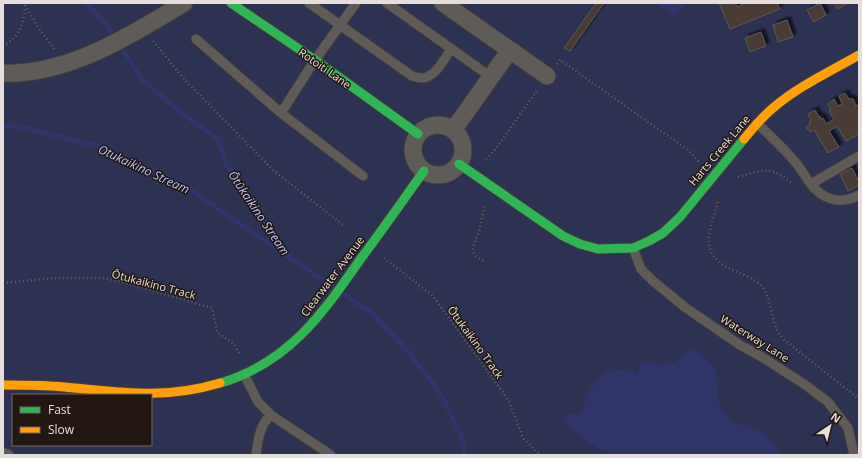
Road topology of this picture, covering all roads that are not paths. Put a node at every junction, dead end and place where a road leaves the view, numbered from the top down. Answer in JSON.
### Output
{"nodes":[{"id":1,"x":184,"y":3,"type":"edge"},
{"id":2,"x":232,"y":3,"type":"edge"},
{"id":3,"x":309,"y":3,"type":"edge"},
{"id":4,"x":356,"y":3,"type":"edge"},
{"id":5,"x":386,"y":3,"type":"edge"},
{"id":6,"x":443,"y":3,"type":"edge"},
{"id":7,"x":341,"y":25,"type":"junction"},
{"id":8,"x":196,"y":39,"type":"dead end"},
{"id":9,"x":451,"y":49,"type":"junction"},
{"id":10,"x":510,"y":50,"type":"junction"},
{"id":11,"x":859,"y":55,"type":"edge"},
{"id":12,"x":315,"y":60,"type":"junction"},
{"id":13,"x":3,"y":73,"type":"edge"},
{"id":14,"x":547,"y":76,"type":"dead end"},
{"id":15,"x":491,"y":77,"type":"junction"},
{"id":16,"x":281,"y":114,"type":"junction"},
{"id":17,"x":757,"y":123,"type":"junction"},
{"id":18,"x":454,"y":129,"type":"junction"},
{"id":19,"x":418,"y":134,"type":"junction"},
{"id":20,"x":859,"y":156,"type":"edge"},
{"id":21,"x":460,"y":164,"type":"junction"},
{"id":22,"x":424,"y":171,"type":"junction"},
{"id":23,"x":363,"y":176,"type":"dead end"},
{"id":24,"x":811,"y":184,"type":"junction"},
{"id":25,"x":859,"y":195,"type":"edge"},
{"id":26,"x":633,"y":248,"type":"junction"},
{"id":27,"x":247,"y":373,"type":"junction"},
{"id":28,"x":3,"y":385,"type":"edge"},
{"id":29,"x":271,"y":414,"type":"junction"},
{"id":30,"x":3,"y":452,"type":"edge"},
{"id":31,"x":9,"y":455,"type":"edge"},
{"id":32,"x":256,"y":455,"type":"edge"},
{"id":33,"x":331,"y":455,"type":"edge"},
{"id":34,"x":854,"y":455,"type":"edge"}],
"edges":[{"from":1,"to":13,"type":"street"},
{"from":2,"to":12,"type":"street","name":"Rotoiti Lane"},
{"from":3,"to":7,"type":"lane"},
{"from":4,"to":7,"type":"lane"},
{"from":5,"to":9,"type":"lane"},
{"from":6,"to":10,"type":"street"},
{"from":7,"to":9,"type":"lane"},
{"from":7,"to":12,"type":"lane"},
{"from":8,"to":16,"type":"lane"},
{"from":9,"to":15,"type":"lane"},
{"from":10,"to":14,"type":"street"},
{"from":10,"to":15,"type":"street"},
{"from":11,"to":17,"type":"street","name":"Harts Creek Lane"},
{"from":12,"to":16,"type":"lane"},
{"from":12,"to":19,"type":"street","name":"Rotoiti Lane"},
{"from":15,"to":18,"type":"street"},
{"from":16,"to":23,"type":"lane"},
{"from":17,"to":24,"type":"lane"},
{"from":17,"to":26,"type":"street","name":"Harts Creek Lane"},
{"from":18,"to":19,"type":"street"},
{"from":18,"to":21,"type":"street"},
{"from":19,"to":22,"type":"street"},
{"from":20,"to":24,"type":"lane"},
{"from":21,"to":22,"type":"street"},
{"from":21,"to":26,"type":"street","name":"Harts Creek Lane"},
{"from":22,"to":27,"type":"street","name":"Clearwater Avenue"},
{"from":24,"to":25,"type":"lane"},
{"from":26,"to":34,"type":"lane","name":"Waterway Lane"},
{"from":27,"to":28,"type":"street","name":"Clearwater Avenue"},
{"from":27,"to":29,"type":"lane"},
{"from":29,"to":32,"type":"lane"},
{"from":29,"to":33,"type":"lane"},
{"from":30,"to":31,"type":"lane"}]}
